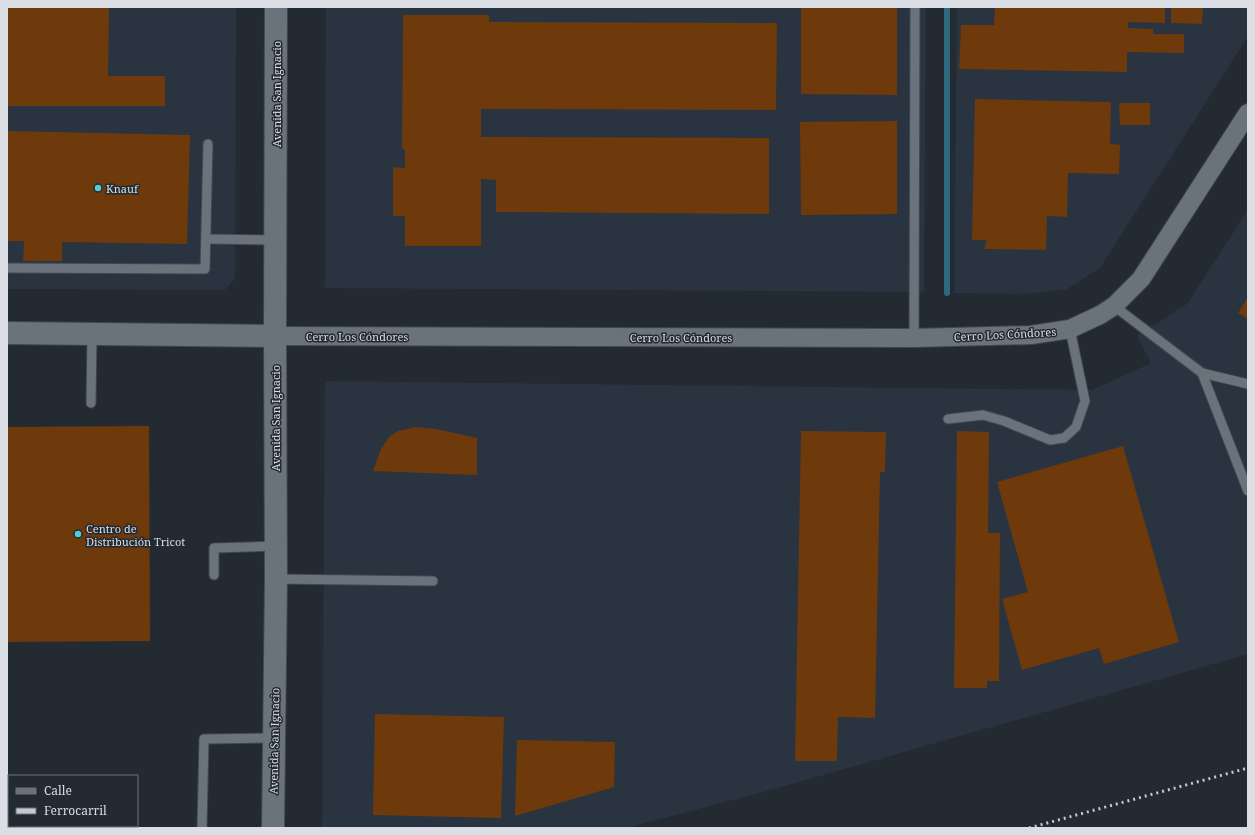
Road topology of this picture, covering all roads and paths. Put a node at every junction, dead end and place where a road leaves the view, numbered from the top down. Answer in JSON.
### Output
{"nodes":[{"id":1,"x":276,"y":7,"type":"edge"},
{"id":2,"x":915,"y":7,"type":"edge"},
{"id":3,"x":1248,"y":114,"type":"edge"},
{"id":4,"x":208,"y":144,"type":"dead end"},
{"id":5,"x":207,"y":239,"type":"junction"},
{"id":6,"x":275,"y":240,"type":"junction"},
{"id":7,"x":7,"y":268,"type":"edge"},
{"id":8,"x":1114,"y":306,"type":"junction"},
{"id":9,"x":1070,"y":329,"type":"junction"},
{"id":10,"x":7,"y":333,"type":"edge"},
{"id":11,"x":92,"y":334,"type":"junction"},
{"id":12,"x":275,"y":336,"type":"junction"},
{"id":13,"x":914,"y":338,"type":"junction"},
{"id":14,"x":1202,"y":373,"type":"junction"},
{"id":15,"x":1248,"y":384,"type":"edge"},
{"id":16,"x":91,"y":403,"type":"dead end"},
{"id":17,"x":948,"y":419,"type":"dead end"},
{"id":18,"x":1248,"y":491,"type":"edge"},
{"id":19,"x":276,"y":546,"type":"junction"},
{"id":20,"x":214,"y":575,"type":"dead end"},
{"id":21,"x":276,"y":579,"type":"junction"},
{"id":22,"x":433,"y":581,"type":"dead end"},
{"id":23,"x":274,"y":738,"type":"junction"},
{"id":24,"x":202,"y":828,"type":"edge"},
{"id":25,"x":273,"y":828,"type":"edge"}],
"edges":[{"from":1,"to":6,"type":"main road","name":"Avenida San Ignacio"},
{"from":2,"to":13,"type":"lane"},
{"from":3,"to":8,"type":"street","name":"Cerro Los Cóndores"},
{"from":4,"to":5,"type":"lane"},
{"from":5,"to":6,"type":"lane"},
{"from":5,"to":7,"type":"lane"},
{"from":6,"to":12,"type":"main road","name":"Avenida San Ignacio"},
{"from":8,"to":9,"type":"street","name":"Cerro Los Cóndores"},
{"from":8,"to":14,"type":"lane"},
{"from":9,"to":13,"type":"street","name":"Cerro Los Cóndores"},
{"from":9,"to":17,"type":"lane"},
{"from":10,"to":11,"type":"main road","name":"Cerro Los Cóndores"},
{"from":11,"to":12,"type":"main road","name":"Cerro Los Cóndores"},
{"from":11,"to":16,"type":"lane"},
{"from":12,"to":13,"type":"street","name":"Cerro Los Cóndores"},
{"from":12,"to":19,"type":"main road","name":"Avenida San Ignacio"},
{"from":14,"to":15,"type":"lane"},
{"from":14,"to":18,"type":"lane"},
{"from":19,"to":20,"type":"lane"},
{"from":19,"to":21,"type":"main road","name":"Avenida San Ignacio"},
{"from":21,"to":22,"type":"lane"},
{"from":21,"to":23,"type":"main road","name":"Avenida San Ignacio"},
{"from":23,"to":24,"type":"lane"},
{"from":23,"to":25,"type":"main road","name":"Avenida San Ignacio"}]}
